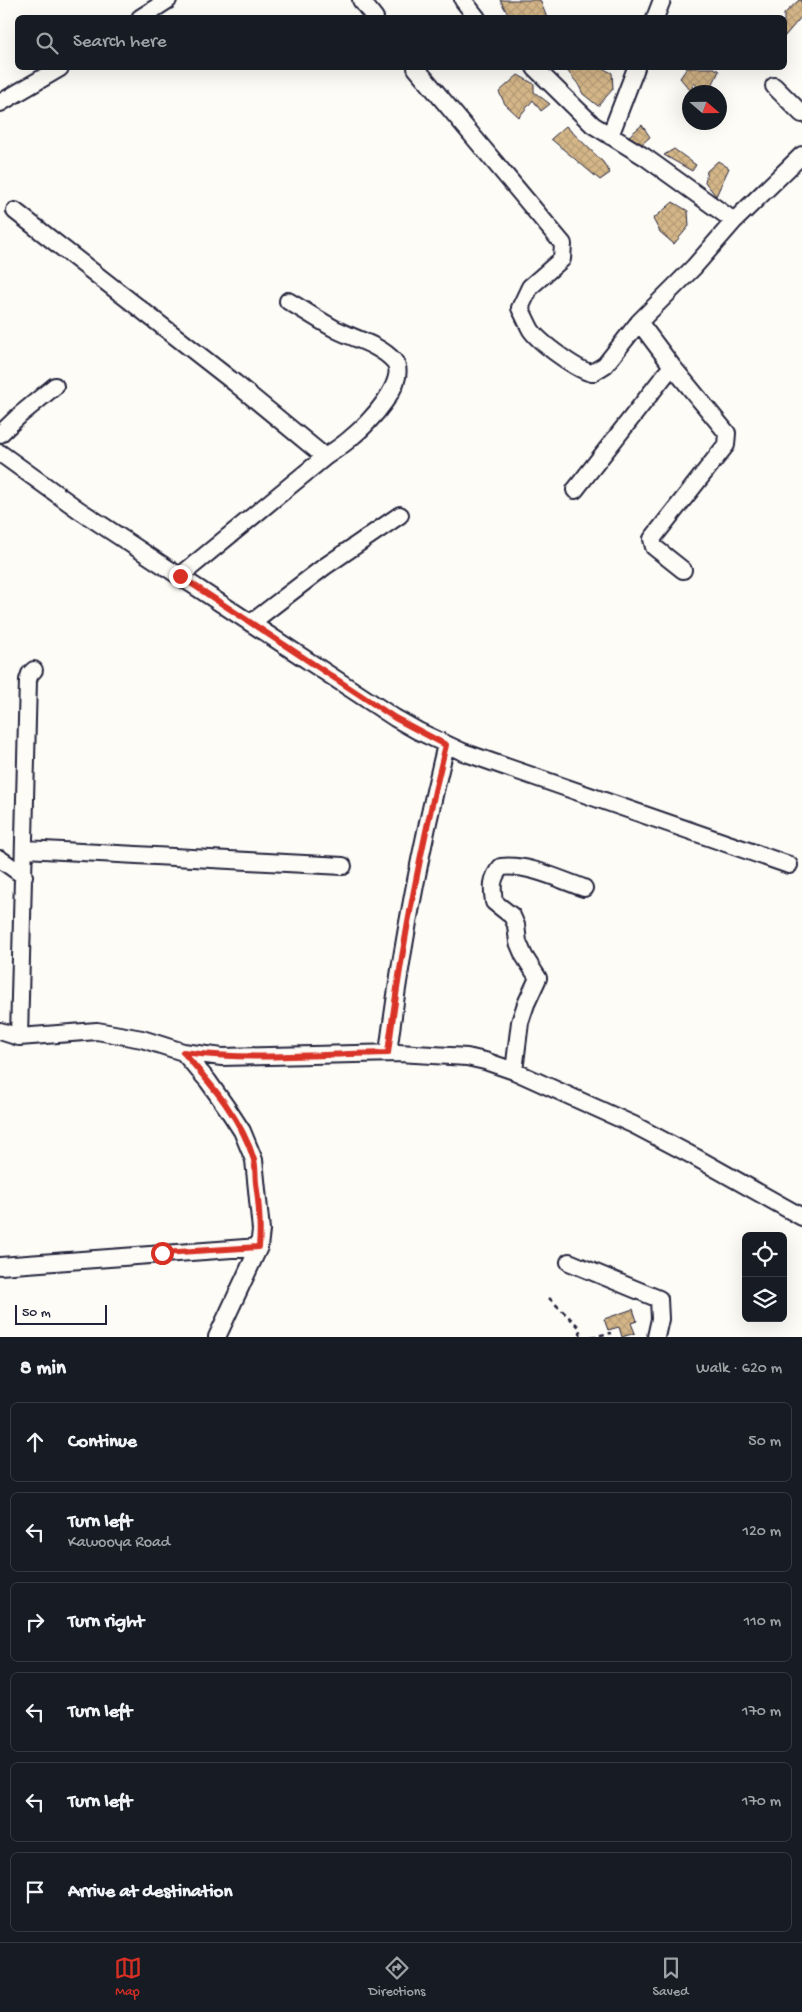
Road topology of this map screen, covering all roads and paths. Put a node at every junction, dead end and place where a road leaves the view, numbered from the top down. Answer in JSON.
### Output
{"nodes":[{"id":1,"x":168,"y":0,"type":"edge"},
{"id":2,"x":361,"y":0,"type":"edge"},
{"id":3,"x":463,"y":0,"type":"edge"},
{"id":4,"x":662,"y":0,"type":"edge"},
{"id":5,"x":145,"y":15,"type":"edge"},
{"id":6,"x":374,"y":15,"type":"edge"},
{"id":7,"x":475,"y":15,"type":"edge"},
{"id":8,"x":656,"y":15,"type":"edge"},
{"id":9,"x":57,"y":70,"type":"edge"},
{"id":10,"x":418,"y":70,"type":"edge"},
{"id":11,"x":537,"y":70,"type":"edge"},
{"id":12,"x":635,"y":70,"type":"edge"},
{"id":13,"x":774,"y":86,"type":"dead end"},
{"id":14,"x":0,"y":103,"type":"edge"},
{"id":15,"x":802,"y":114,"type":"edge"},
{"id":16,"x":610,"y":136,"type":"junction"},
{"id":17,"x":802,"y":155,"type":"edge"},
{"id":18,"x":15,"y":211,"type":"dead end"},
{"id":19,"x":734,"y":221,"type":"junction"},
{"id":20,"x":288,"y":301,"type":"dead end"},
{"id":21,"x":639,"y":322,"type":"junction"},
{"id":22,"x":672,"y":366,"type":"junction"},
{"id":23,"x":55,"y":386,"type":"dead end"},
{"id":24,"x":0,"y":434,"type":"edge"},
{"id":25,"x":0,"y":453,"type":"edge"},
{"id":26,"x":325,"y":457,"type":"junction"},
{"id":27,"x":575,"y":490,"type":"dead end"},
{"id":28,"x":400,"y":515,"type":"dead end"},
{"id":29,"x":683,"y":570,"type":"dead end"},
{"id":30,"x":180,"y":576,"type":"junction"},
{"id":31,"x":251,"y":622,"type":"junction"},
{"id":32,"x":34,"y":670,"type":"dead end"},
{"id":33,"x":446,"y":745,"type":"junction"},
{"id":34,"x":25,"y":850,"type":"junction"},
{"id":35,"x":0,"y":859,"type":"edge"},
{"id":36,"x":789,"y":864,"type":"dead end"},
{"id":37,"x":343,"y":866,"type":"dead end"},
{"id":38,"x":24,"y":876,"type":"junction"},
{"id":39,"x":584,"y":888,"type":"dead end"},
{"id":40,"x":0,"y":1030,"type":"edge"},
{"id":41,"x":19,"y":1037,"type":"junction"},
{"id":42,"x":183,"y":1052,"type":"junction"},
{"id":43,"x":388,"y":1053,"type":"junction"},
{"id":44,"x":514,"y":1071,"type":"junction"},
{"id":45,"x":802,"y":1217,"type":"edge"},
{"id":46,"x":259,"y":1247,"type":"junction"},
{"id":47,"x":569,"y":1262,"type":"dead end"},
{"id":48,"x":0,"y":1266,"type":"edge"},
{"id":49,"x":549,"y":1298,"type":"dead end"},
{"id":50,"x":611,"y":1333,"type":"dead end"},
{"id":51,"x":217,"y":1337,"type":"edge"},
{"id":52,"x":582,"y":1337,"type":"edge"},
{"id":53,"x":591,"y":1337,"type":"edge"},
{"id":54,"x":656,"y":1337,"type":"edge"}],
"edges":[{"from":1,"to":5,"type":"street"},
{"from":2,"to":6,"type":"street"},
{"from":3,"to":7,"type":"street"},
{"from":4,"to":8,"type":"street"},
{"from":9,"to":14,"type":"street"},
{"from":10,"to":21,"type":"street"},
{"from":11,"to":16,"type":"street"},
{"from":12,"to":16,"type":"street"},
{"from":13,"to":15,"type":"street"},
{"from":16,"to":19,"type":"street"},
{"from":17,"to":19,"type":"street"},
{"from":18,"to":26,"type":"street"},
{"from":19,"to":21,"type":"street"},
{"from":20,"to":26,"type":"street"},
{"from":21,"to":22,"type":"street"},
{"from":22,"to":27,"type":"street"},
{"from":22,"to":29,"type":"street"},
{"from":23,"to":24,"type":"street"},
{"from":25,"to":30,"type":"street"},
{"from":26,"to":30,"type":"street"},
{"from":28,"to":31,"type":"street"},
{"from":30,"to":31,"type":"street"},
{"from":31,"to":33,"type":"street"},
{"from":32,"to":34,"type":"street"},
{"from":33,"to":36,"type":"street"},
{"from":33,"to":43,"type":"street"},
{"from":34,"to":37,"type":"street"},
{"from":34,"to":38,"type":"street"},
{"from":35,"to":38,"type":"street"},
{"from":38,"to":41,"type":"street"},
{"from":39,"to":44,"type":"street"},
{"from":40,"to":41,"type":"street"},
{"from":41,"to":42,"type":"street"},
{"from":42,"to":43,"type":"street"},
{"from":42,"to":46,"type":"street"},
{"from":43,"to":44,"type":"street"},
{"from":44,"to":45,"type":"street"},
{"from":46,"to":48,"type":"street"},
{"from":46,"to":51,"type":"street"},
{"from":47,"to":54,"type":"street"},
{"from":49,"to":52,"type":"path"},
{"from":50,"to":53,"type":"path"}]}
